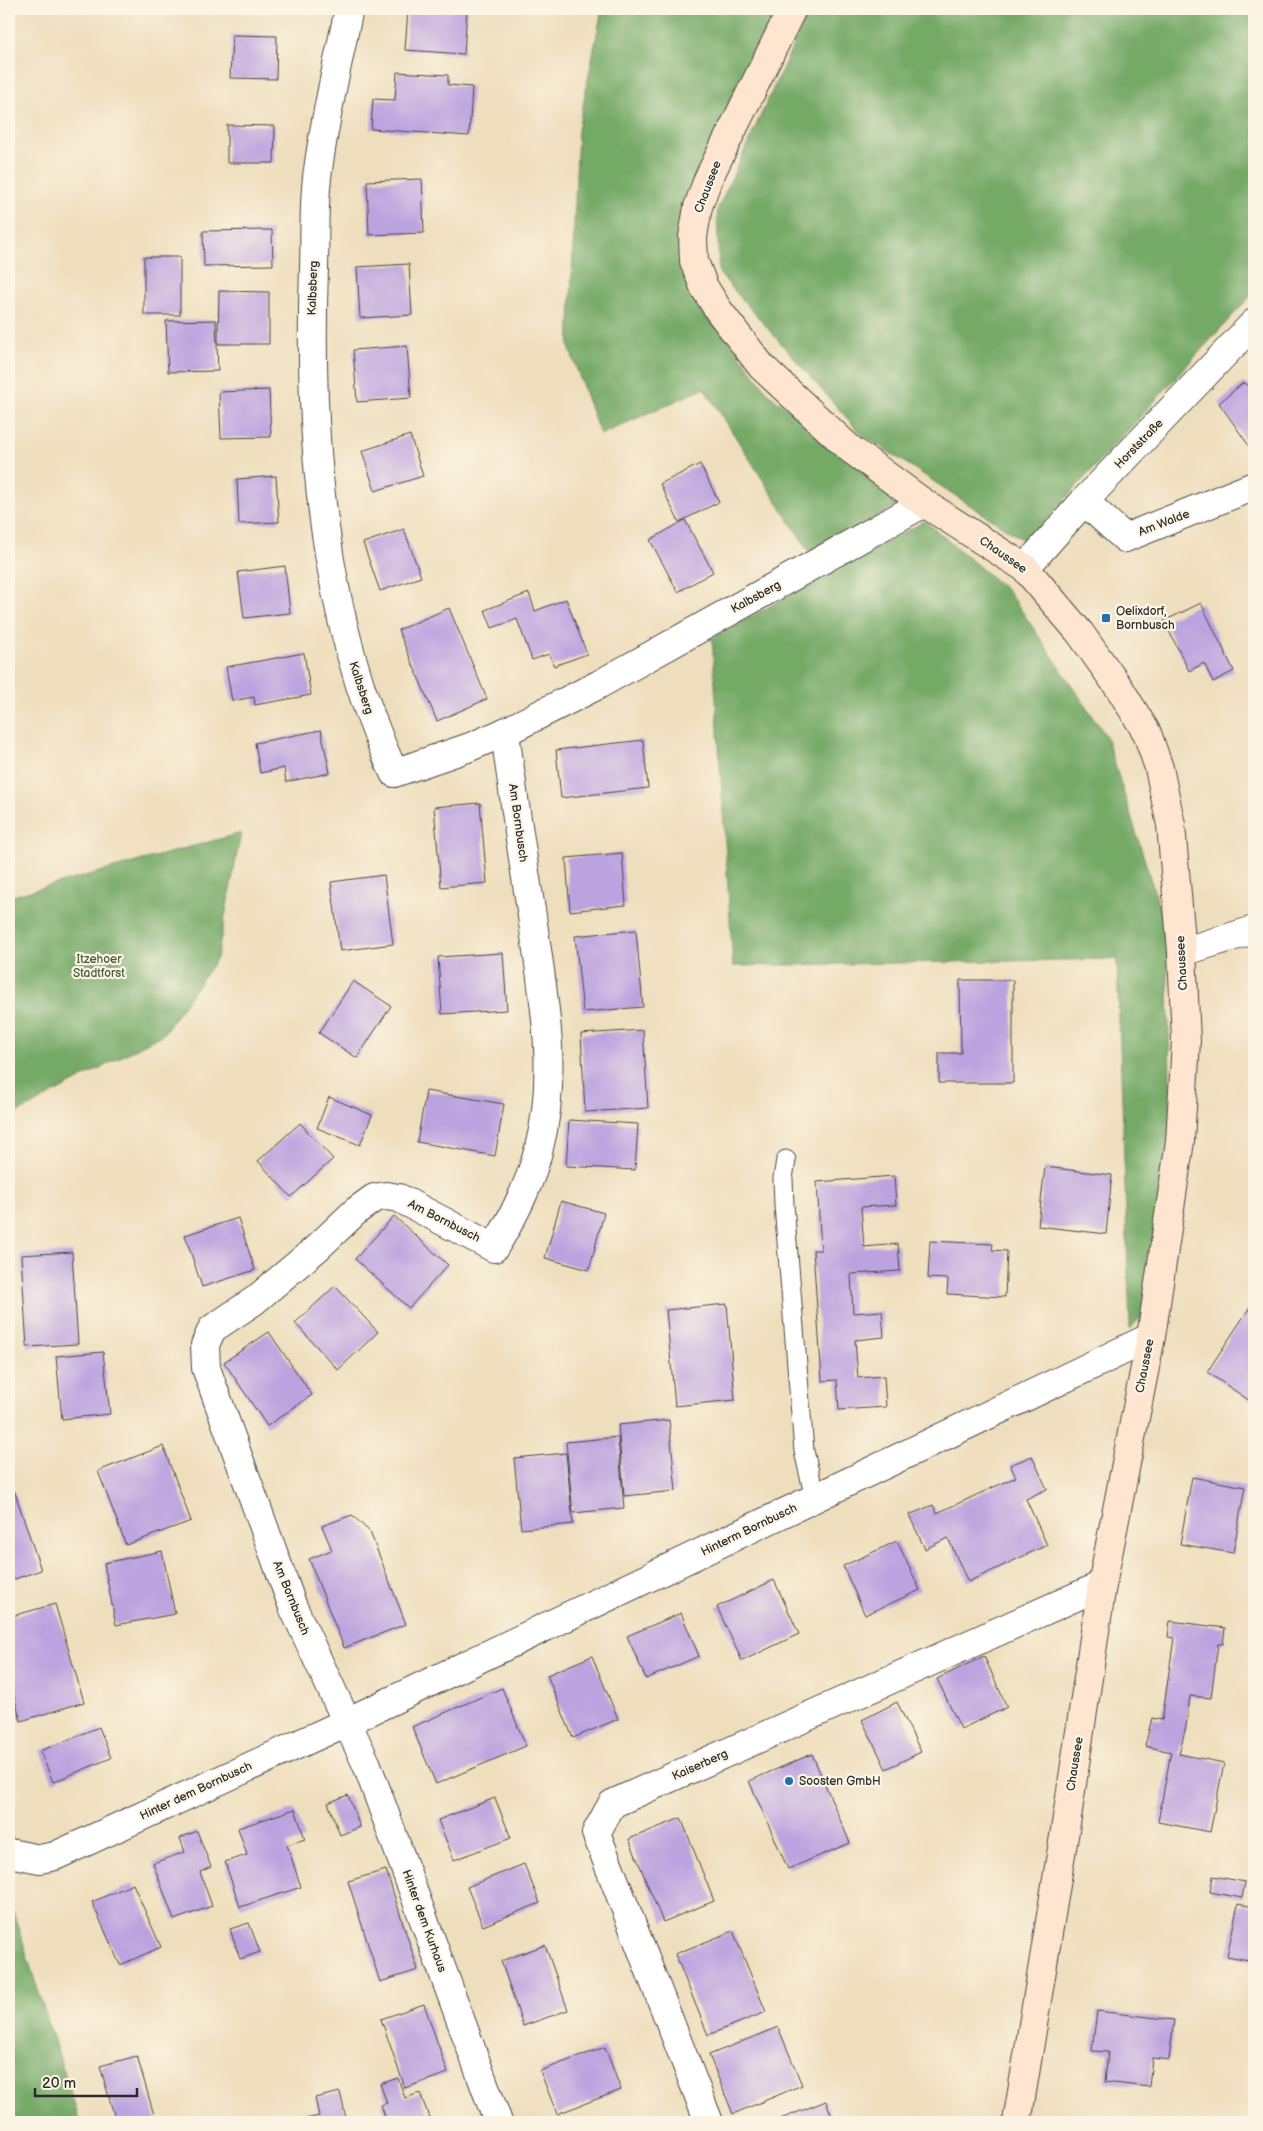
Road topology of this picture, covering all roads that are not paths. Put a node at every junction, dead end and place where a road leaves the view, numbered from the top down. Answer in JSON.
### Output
{"nodes":[{"id":1,"x":349,"y":9,"type":"edge"},
{"id":2,"x":792,"y":9,"type":"edge"},
{"id":3,"x":1254,"y":322,"type":"edge"},
{"id":4,"x":1254,"y":486,"type":"edge"},
{"id":5,"x":1084,"y":501,"type":"junction"},
{"id":6,"x":924,"y":503,"type":"junction"},
{"id":7,"x":1025,"y":568,"type":"junction"},
{"id":8,"x":505,"y":732,"type":"junction"},
{"id":9,"x":1254,"y":930,"type":"edge"},
{"id":10,"x":1182,"y":952,"type":"junction"},
{"id":11,"x":786,"y":1160,"type":"dead end"},
{"id":12,"x":1151,"y":1337,"type":"junction"},
{"id":13,"x":814,"y":1498,"type":"junction"},
{"id":14,"x":1102,"y":1585,"type":"junction"},
{"id":15,"x":347,"y":1722,"type":"junction"},
{"id":16,"x":9,"y":1853,"type":"edge"},
{"id":17,"x":498,"y":2122,"type":"edge"},
{"id":18,"x":709,"y":2122,"type":"edge"},
{"id":19,"x":1017,"y":2122,"type":"edge"}],
"edges":[{"from":1,"to":8,"type":"street","name":"Kalbsberg"},
{"from":2,"to":6,"type":"street","name":"Chaussee"},
{"from":3,"to":5,"type":"street","name":"Horststraße"},
{"from":4,"to":5,"type":"street","name":"Am Walde"},
{"from":5,"to":7,"type":"street","name":"Horststraße"},
{"from":6,"to":7,"type":"street","name":"Chaussee"},
{"from":6,"to":8,"type":"street","name":"Kalbsberg"},
{"from":7,"to":10,"type":"street","name":"Chaussee"},
{"from":8,"to":15,"type":"street","name":"Am Bornbusch"},
{"from":9,"to":10,"type":"street"},
{"from":10,"to":12,"type":"street","name":"Chaussee"},
{"from":11,"to":13,"type":"lane"},
{"from":12,"to":13,"type":"street","name":"Hinterm Bornbusch"},
{"from":12,"to":14,"type":"street","name":"Chaussee"},
{"from":13,"to":15,"type":"street","name":"Hinterm Bornbusch"},
{"from":14,"to":18,"type":"street","name":"Kaiserberg"},
{"from":14,"to":19,"type":"street","name":"Chaussee"},
{"from":15,"to":16,"type":"street","name":"Hinter dem Bornbusch"},
{"from":15,"to":17,"type":"street","name":"Hinter dem Kurhaus"}]}
